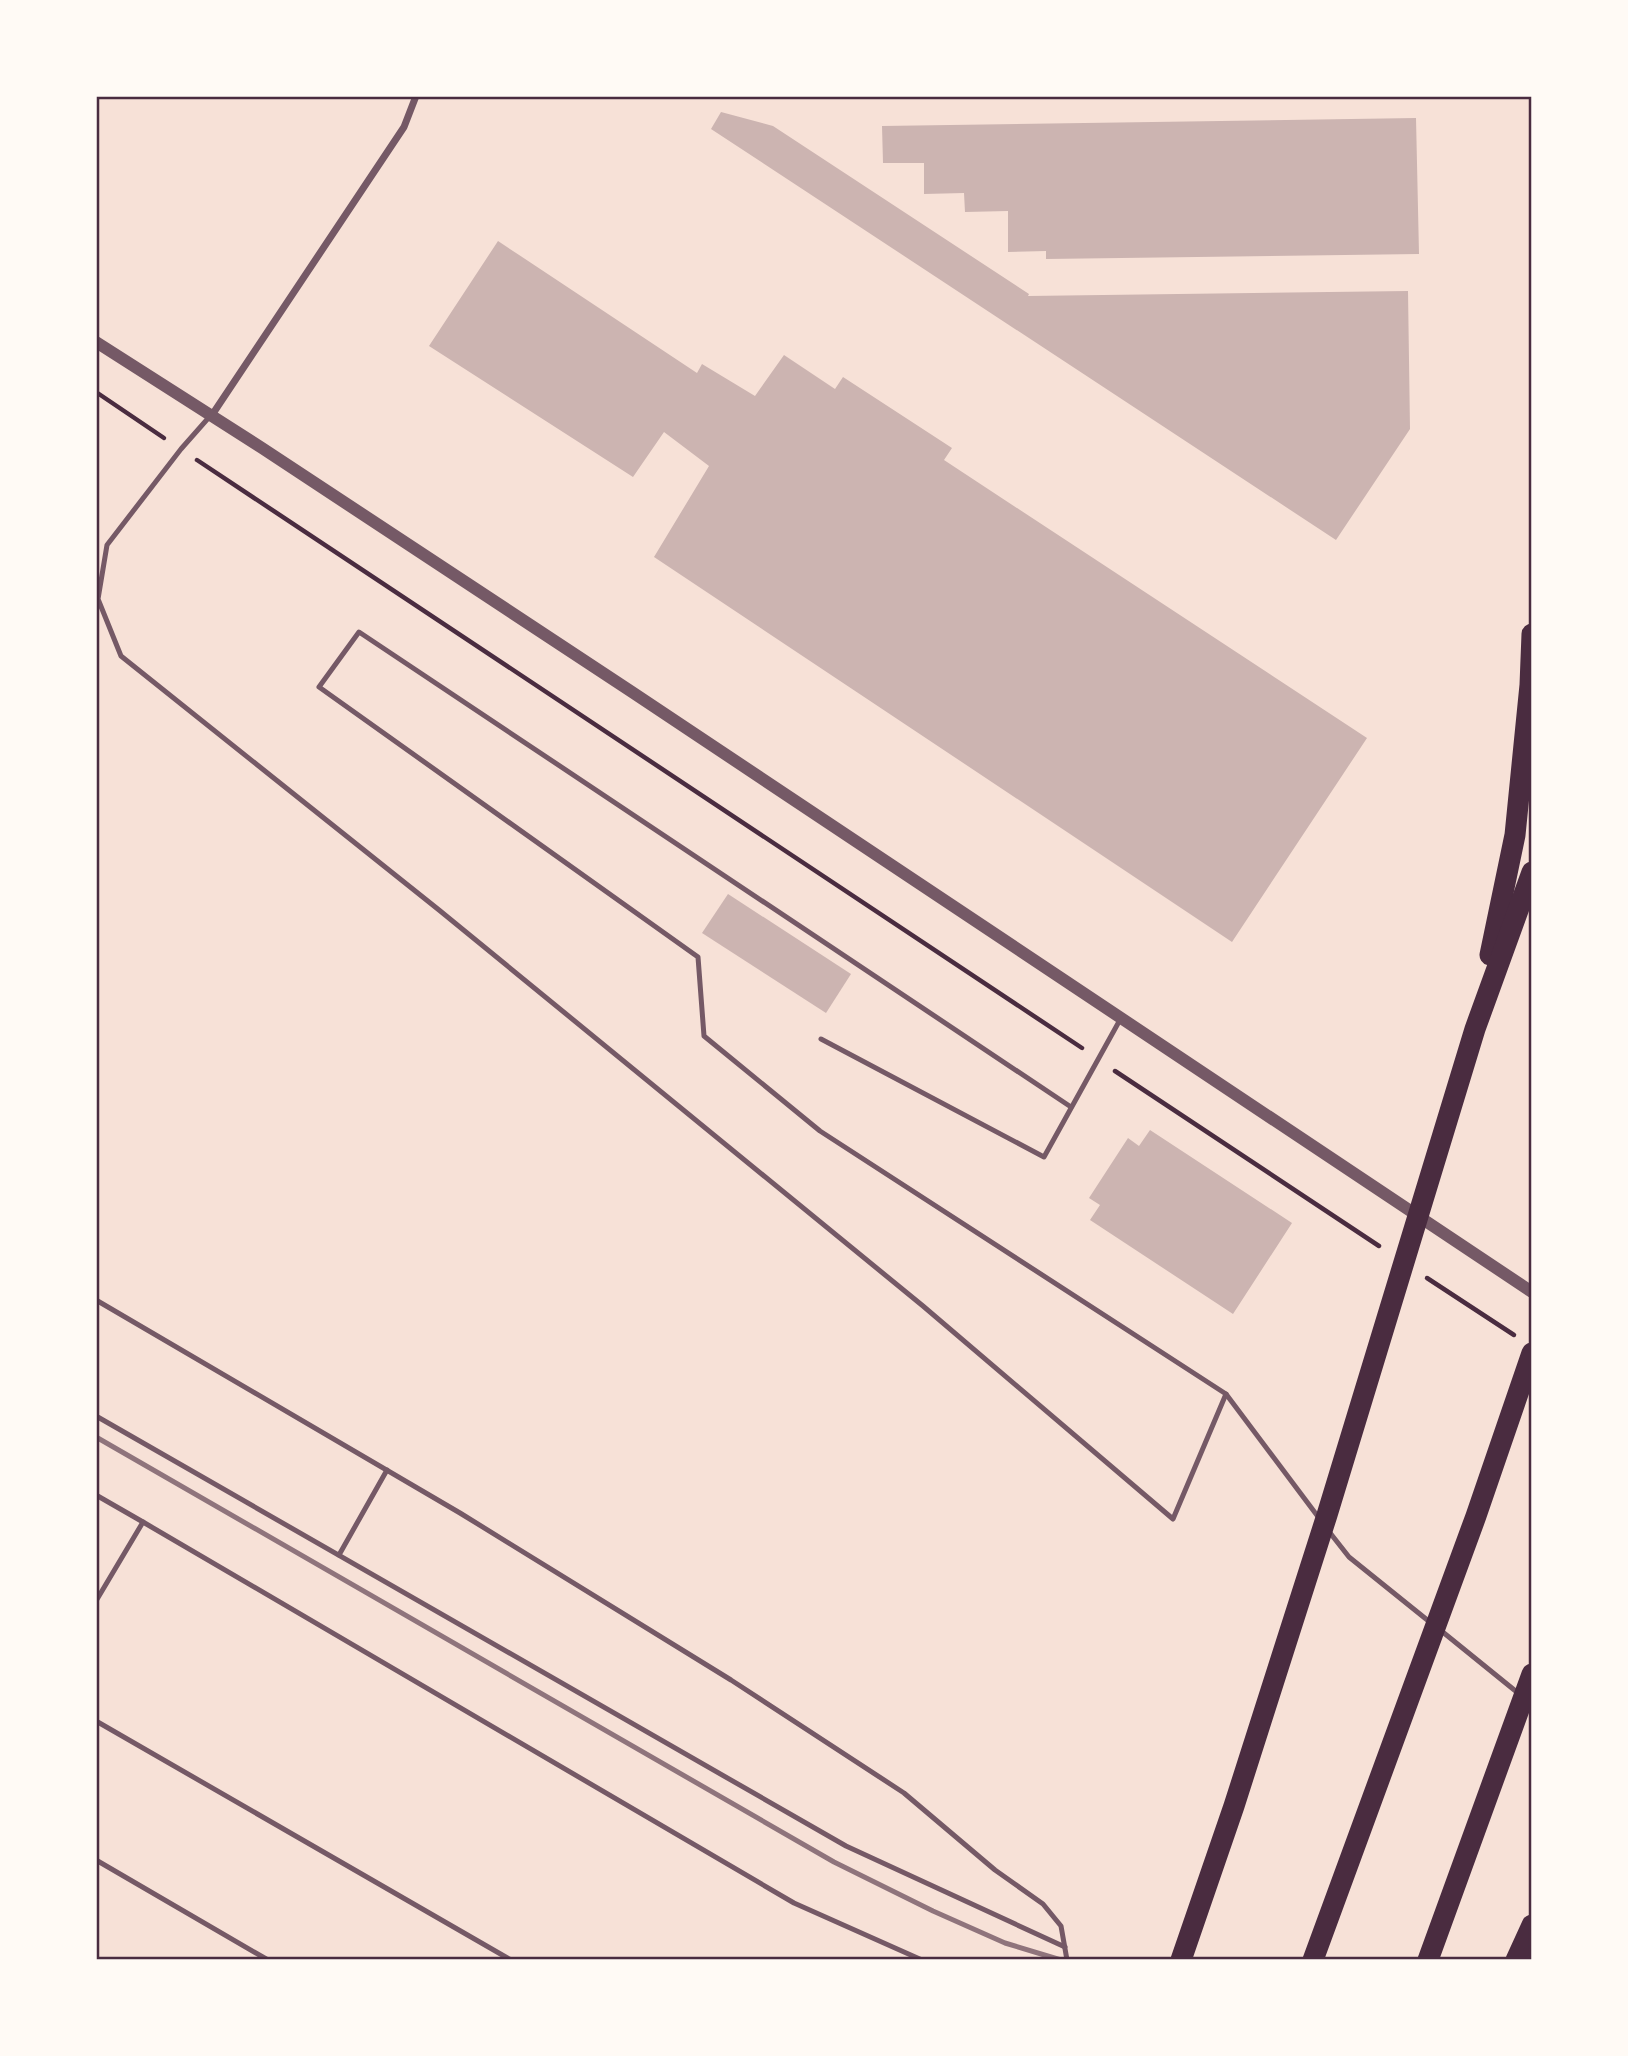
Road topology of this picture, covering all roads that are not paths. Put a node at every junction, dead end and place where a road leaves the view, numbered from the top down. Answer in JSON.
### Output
{"nodes":[{"id":1,"x":416,"y":96,"type":"edge"},
{"id":2,"x":96,"y":342,"type":"edge"},
{"id":3,"x":212,"y":415,"type":"junction"},
{"id":4,"x":1532,"y":634,"type":"edge"},
{"id":5,"x":1532,"y":872,"type":"edge"},
{"id":6,"x":1121,"y":1018,"type":"junction"},
{"id":7,"x":1475,"y":1029,"type":"junction"},
{"id":8,"x":821,"y":1039,"type":"dead end"},
{"id":9,"x":1072,"y":1107,"type":"junction"},
{"id":10,"x":1532,"y":1292,"type":"edge"},
{"id":11,"x":96,"y":1300,"type":"edge"},
{"id":12,"x":1526,"y":1346,"type":"edge"},
{"id":13,"x":1226,"y":1394,"type":"junction"},
{"id":14,"x":96,"y":1416,"type":"edge"},
{"id":15,"x":387,"y":1470,"type":"junction"},
{"id":16,"x":96,"y":1495,"type":"edge"},
{"id":17,"x":143,"y":1522,"type":"junction"},
{"id":18,"x":339,"y":1555,"type":"junction"},
{"id":19,"x":96,"y":1601,"type":"edge"},
{"id":20,"x":1532,"y":1674,"type":"edge"},
{"id":21,"x":1532,"y":1704,"type":"edge"},
{"id":22,"x":96,"y":1721,"type":"edge"},
{"id":23,"x":96,"y":1860,"type":"edge"},
{"id":24,"x":1532,"y":1925,"type":"edge"},
{"id":25,"x":1065,"y":1947,"type":"junction"},
{"id":26,"x":268,"y":1960,"type":"edge"},
{"id":27,"x":511,"y":1960,"type":"edge"},
{"id":28,"x":922,"y":1960,"type":"edge"},
{"id":29,"x":1067,"y":1960,"type":"edge"},
{"id":30,"x":1183,"y":1960,"type":"edge"},
{"id":31,"x":1313,"y":1960,"type":"edge"},
{"id":32,"x":1428,"y":1960,"type":"edge"},
{"id":33,"x":1516,"y":1960,"type":"edge"}],
"edges":[{"from":1,"to":3,"type":"street"},
{"from":2,"to":3,"type":"street"},
{"from":3,"to":6,"type":"street"},
{"from":3,"to":13,"type":"lane"},
{"from":4,"to":7,"type":"highway"},
{"from":5,"to":7,"type":"highway"},
{"from":6,"to":9,"type":"lane"},
{"from":6,"to":10,"type":"street"},
{"from":7,"to":30,"type":"highway"},
{"from":8,"to":9,"type":"lane"},
{"from":9,"to":13,"type":"lane"},
{"from":11,"to":15,"type":"lane"},
{"from":12,"to":31,"type":"highway"},
{"from":13,"to":21,"type":"lane"},
{"from":14,"to":18,"type":"lane"},
{"from":15,"to":18,"type":"lane"},
{"from":15,"to":25,"type":"lane"},
{"from":16,"to":17,"type":"lane"},
{"from":17,"to":19,"type":"lane"},
{"from":17,"to":28,"type":"lane"},
{"from":18,"to":25,"type":"lane"},
{"from":20,"to":32,"type":"highway"},
{"from":22,"to":27,"type":"lane"},
{"from":23,"to":26,"type":"lane"},
{"from":24,"to":33,"type":"highway"},
{"from":25,"to":29,"type":"lane"}]}
